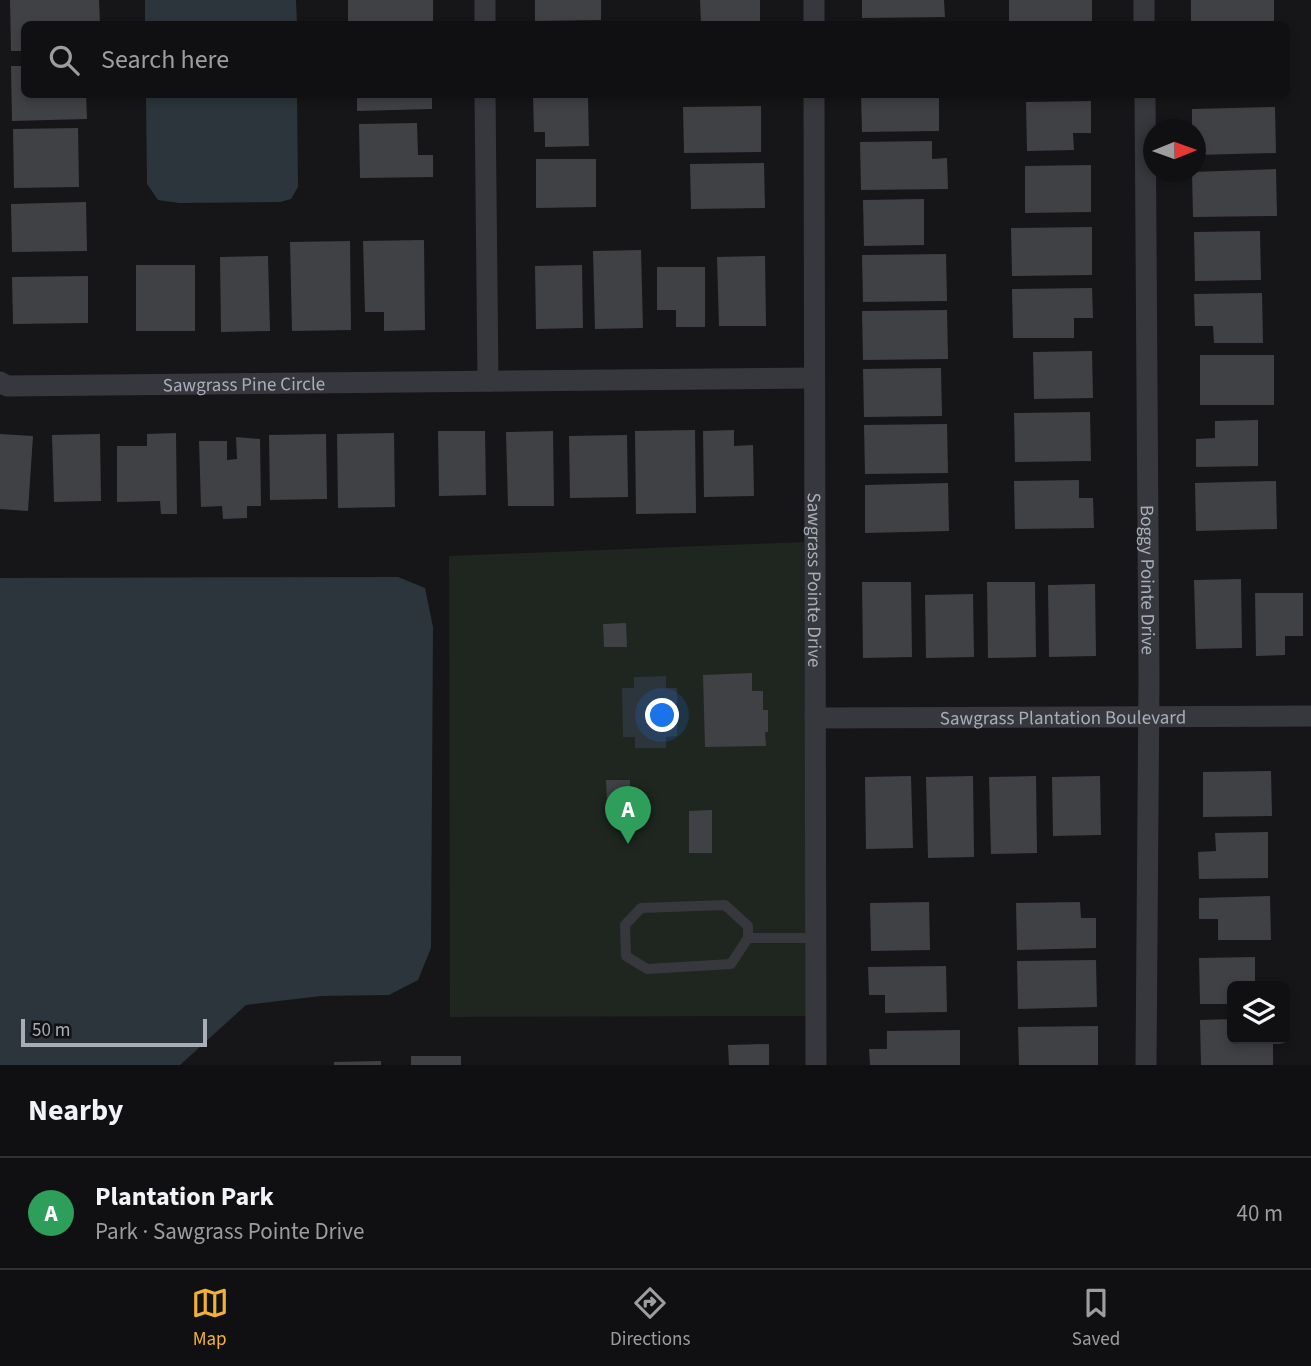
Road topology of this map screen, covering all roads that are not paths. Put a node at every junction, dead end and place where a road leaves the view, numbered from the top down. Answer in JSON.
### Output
{"nodes":[{"id":1,"x":485,"y":0,"type":"edge"},
{"id":2,"x":814,"y":0,"type":"edge"},
{"id":3,"x":1144,"y":0,"type":"edge"},
{"id":4,"x":485,"y":21,"type":"edge"},
{"id":5,"x":814,"y":21,"type":"edge"},
{"id":6,"x":1144,"y":21,"type":"edge"},
{"id":7,"x":485,"y":98,"type":"edge"},
{"id":8,"x":814,"y":98,"type":"edge"},
{"id":9,"x":1145,"y":98,"type":"edge"},
{"id":10,"x":814,"y":378,"type":"junction"},
{"id":11,"x":488,"y":381,"type":"junction"},
{"id":12,"x":0,"y":382,"type":"edge"},
{"id":13,"x":1311,"y":716,"type":"edge"},
{"id":14,"x":1148,"y":717,"type":"junction"},
{"id":15,"x":816,"y":718,"type":"junction"},
{"id":16,"x":748,"y":938,"type":"junction"},
{"id":17,"x":816,"y":938,"type":"junction"},
{"id":18,"x":816,"y":1065,"type":"edge"},
{"id":19,"x":1146,"y":1065,"type":"edge"}],
"edges":[{"from":1,"to":4,"type":"street"},
{"from":2,"to":5,"type":"street"},
{"from":3,"to":6,"type":"street"},
{"from":7,"to":11,"type":"street"},
{"from":8,"to":10,"type":"street","name":"Sawgrass Pointe Drive"},
{"from":9,"to":14,"type":"street","name":"Boggy Pointe Drive"},
{"from":10,"to":11,"type":"street","name":"Sawgrass Pine Circle"},
{"from":10,"to":15,"type":"street","name":"Sawgrass Pointe Drive"},
{"from":11,"to":12,"type":"street","name":"Sawgrass Pine Circle"},
{"from":13,"to":14,"type":"street","name":"Sawgrass Plantation Boulevard"},
{"from":14,"to":15,"type":"street","name":"Sawgrass Plantation Boulevard"},
{"from":14,"to":19,"type":"street","name":"Boggy Pointe Drive"},
{"from":15,"to":17,"type":"street","name":"Sawgrass Pointe Drive"},
{"from":16,"to":16,"type":"lane"},
{"from":16,"to":17,"type":"lane"},
{"from":17,"to":18,"type":"street","name":"Sawgrass Pointe Drive"}]}
